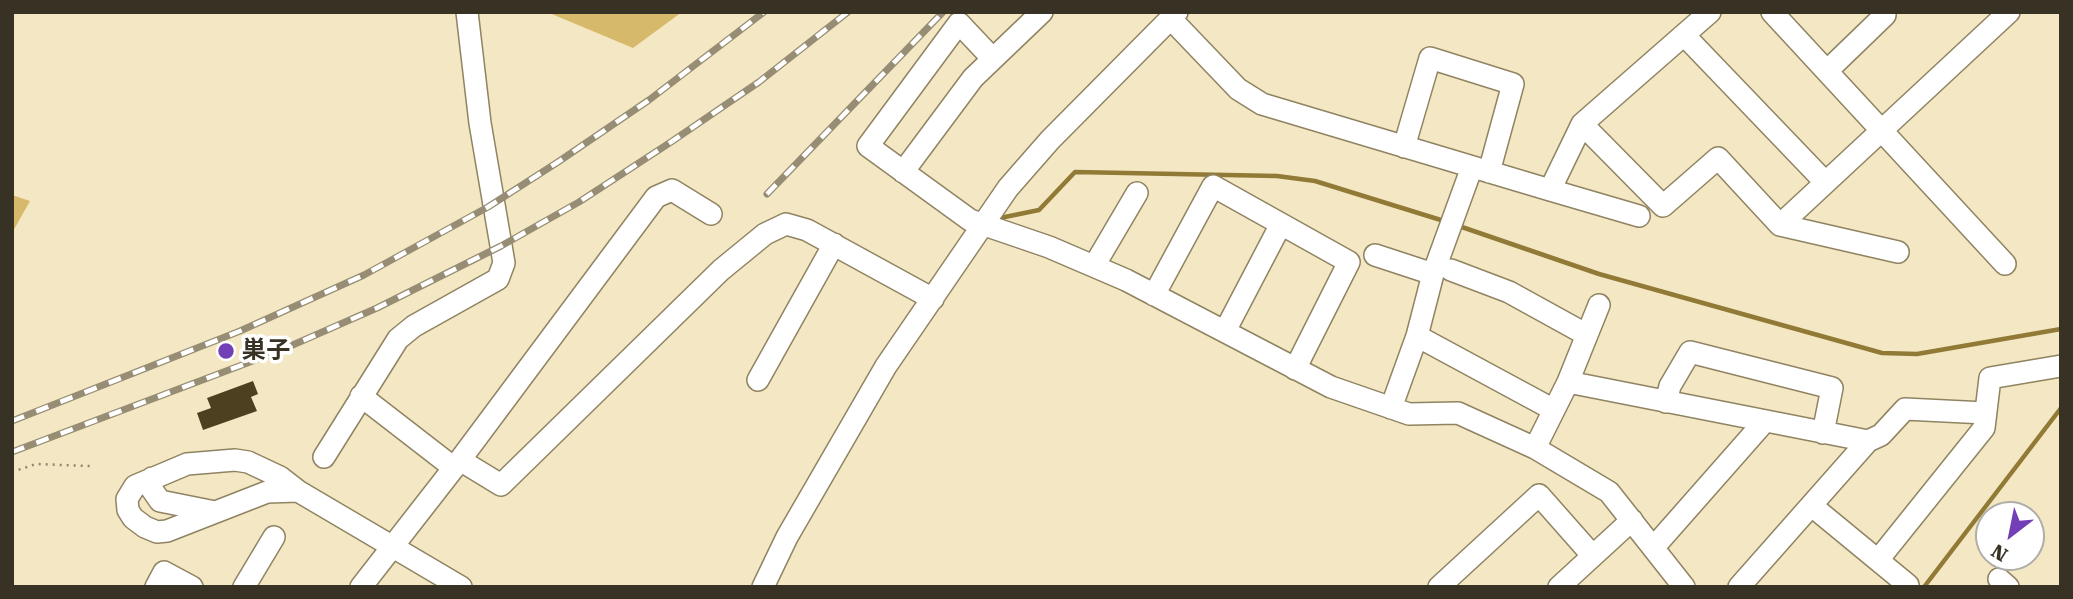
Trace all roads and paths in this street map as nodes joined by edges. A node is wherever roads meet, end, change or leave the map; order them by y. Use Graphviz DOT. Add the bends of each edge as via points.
graph roads {
  1 [pos="467,12"];
  2 [pos="1042,12"];
  3 [pos="1710,12"];
  4 [pos="1772,12"];
  5 [pos="2009,12"];
  6 [pos="1174,15"];
  7 [pos="1885,15"];
  8 [pos="1684,35"];
  9 [pos="992,58"];
  10 [pos="1827,71"];
  11 [pos="1582,124"];
  12 [pos="1881,129"];
  13 [pos="1404,148"];
  14 [pos="1481,169"];
  15 [pos="903,172"];
  16 [pos="1825,181"];
  17 [pos="1550,190"];
  18 [pos="1137,193"];
  19 [pos="711,214"];
  20 [pos="1639,216"];
  21 [pos="1281,224"];
  22 [pos="985,225"];
  23 [pos="1780,225"];
  24 [pos="834,244"];
  25 [pos="1898,252"];
  26 [pos="1375,254"];
  27 [pos="2005,264"];
  28 [pos="1094,267"];
  29 [pos="1442,272"];
  30 [pos="1154,295"];
  31 [pos="933,299"];
  32 [pos="1599,305"];
  33 [pos="1225,331"];
  34 [pos="1587,335"];
  35 [pos="1417,336"];
  36 [pos="2061,366"];
  37 [pos="1295,369"];
  38 [pos="758,380"];
  39 [pos="1568,382"];
  40 [pos="361,396"];
  41 [pos="1666,402"];
  42 [pos="1391,408"];
  43 [pos="1554,410"];
  44 [pos="1985,413"];
  45 [pos="1765,421"];
  46 [pos="1824,433"];
  47 [pos="1868,441"];
  48 [pos="1535,447"];
  49 [pos="324,457"];
  50 [pos="457,464"];
  51 [pos="90,466"];
  52 [pos="12,472"];
  53 [pos="152,478"];
  54 [pos="298,491"];
  55 [pos="1812,506"];
  56 [pos="215,512"];
  57 [pos="1632,520"];
  58 [pos="274,537"];
  59 [pos="393,547"];
  60 [pos="1654,547"];
  61 [pos="1592,555"];
  62 [pos="1878,560"];
  63 [pos="1908,585"];
  64 [pos="1681,586"];
  65 [pos="156,587"];
  66 [pos="192,587"];
  67 [pos="244,587"];
  68 [pos="362,587"];
  69 [pos="461,587"];
  70 [pos="763,587"];
  71 [pos="1439,587"];
  72 [pos="1559,587"];
  73 [pos="1739,587"];
  1 -- 40 [label="street" via="504,263 498,279 398,339"];
  2 -- 9 [label="street"];
  3 -- 8 [label="street"];
  4 -- 10 [label="street"];
  5 -- 12 [label="street"];
  6 -- 13 [label="street" via="1249,98"];
  6 -- 22 [label="street" via="1050,140 1008,188"];
  7 -- 10 [label="street"];
  8 -- 11 [label="street"];
  8 -- 16 [label="street"];
  9 -- 15 [label="street"];
  9 -- 15 [label="street" via="959,23 948,34 868,146"];
  10 -- 12 [label="street"];
  11 -- 17 [label="street"];
  11 -- 23 [label="street" via="1663,206 1718,158"];
  12 -- 16 [label="street"];
  12 -- 27 [label="street"];
  13 -- 14 [label="street"];
  13 -- 14 [label="street" via="1430,58 1513,84"];
  14 -- 17 [label="street"];
  14 -- 29 [label="street" via="1453,222"];
  15 -- 22 [label="street" via="970,220"];
  16 -- 23 [label="street"];
  17 -- 20 [label="street"];
  18 -- 28 [label="street"];
  19 -- 50 [label="street" via="671,190 656,197"];
  21 -- 30 [label="street" via="1213,186"];
  21 -- 33 [label="street"];
  21 -- 37 [label="street" via="1349,262"];
  22 -- 28 [label="street"];
  22 -- 31 [label="street"];
  23 -- 25 [label="street"];
  24 -- 31 [label="street"];
  24 -- 38 [label="street"];
  24 -- 50 [label="street" via="786,224 765,234 721,270 501,485"];
  26 -- 29 [label="street"];
  28 -- 30 [label="street"];
  29 -- 34 [label="street" via="1509,292"];
  29 -- 35 [label="street"];
  30 -- 33 [label="street"];
  31 -- 70 [label="street" via="839,444"];
  32 -- 34 [label="street"];
  33 -- 37 [label="street"];
  34 -- 39 [label="street"];
  35 -- 42 [label="street"];
  35 -- 43 [label="street"];
  36 -- 44 [label="street" via="1990,378"];
  37 -- 42 [label="street"];
  39 -- 41 [label="street"];
  39 -- 43 [label="street"];
  40 -- 49 [label="street"];
  40 -- 50 [label="street"];
  41 -- 45 [label="street"];
  41 -- 46 [label="street" via="1690,352 1832,388"];
  42 -- 48 [label="street" via="1409,414 1458,413"];
  43 -- 48 [label="street"];
  44 -- 47 [label="street" via="1905,409 1881,435"];
  44 -- 62 [label="street" via="1984,428"];
  45 -- 46 [label="street"];
  45 -- 60 [label="street"];
  46 -- 47 [label="street"];
  47 -- 55 [label="street"];
  48 -- 57 [label="street" via="1609,492"];
  50 -- 59 [label="street"];
  51 -- 52 [label="path" via="36,464"];
  53 -- 54 [label="street" via="187,464 235,460 260,467"];
  53 -- 56 [label="street" via="151,488 160,501"];
  53 -- 56 [label="street" via="135,486 127,499 133,518 145,527 167,531"];
  54 -- 56 [label="street" via="267,492"];
  54 -- 59 [label="street"];
  55 -- 62 [label="street"];
  55 -- 73 [label="street"];
  57 -- 60 [label="street"];
  57 -- 61 [label="street"];
  58 -- 67 [label="street"];
  59 -- 68 [label="street"];
  59 -- 69 [label="street"];
  60 -- 64 [label="street"];
  61 -- 71 [label="street" via="1539,495"];
  61 -- 72 [label="street"];
  62 -- 63 [label="street"];
  65 -- 66 [label="street" via="164,572"];
}
